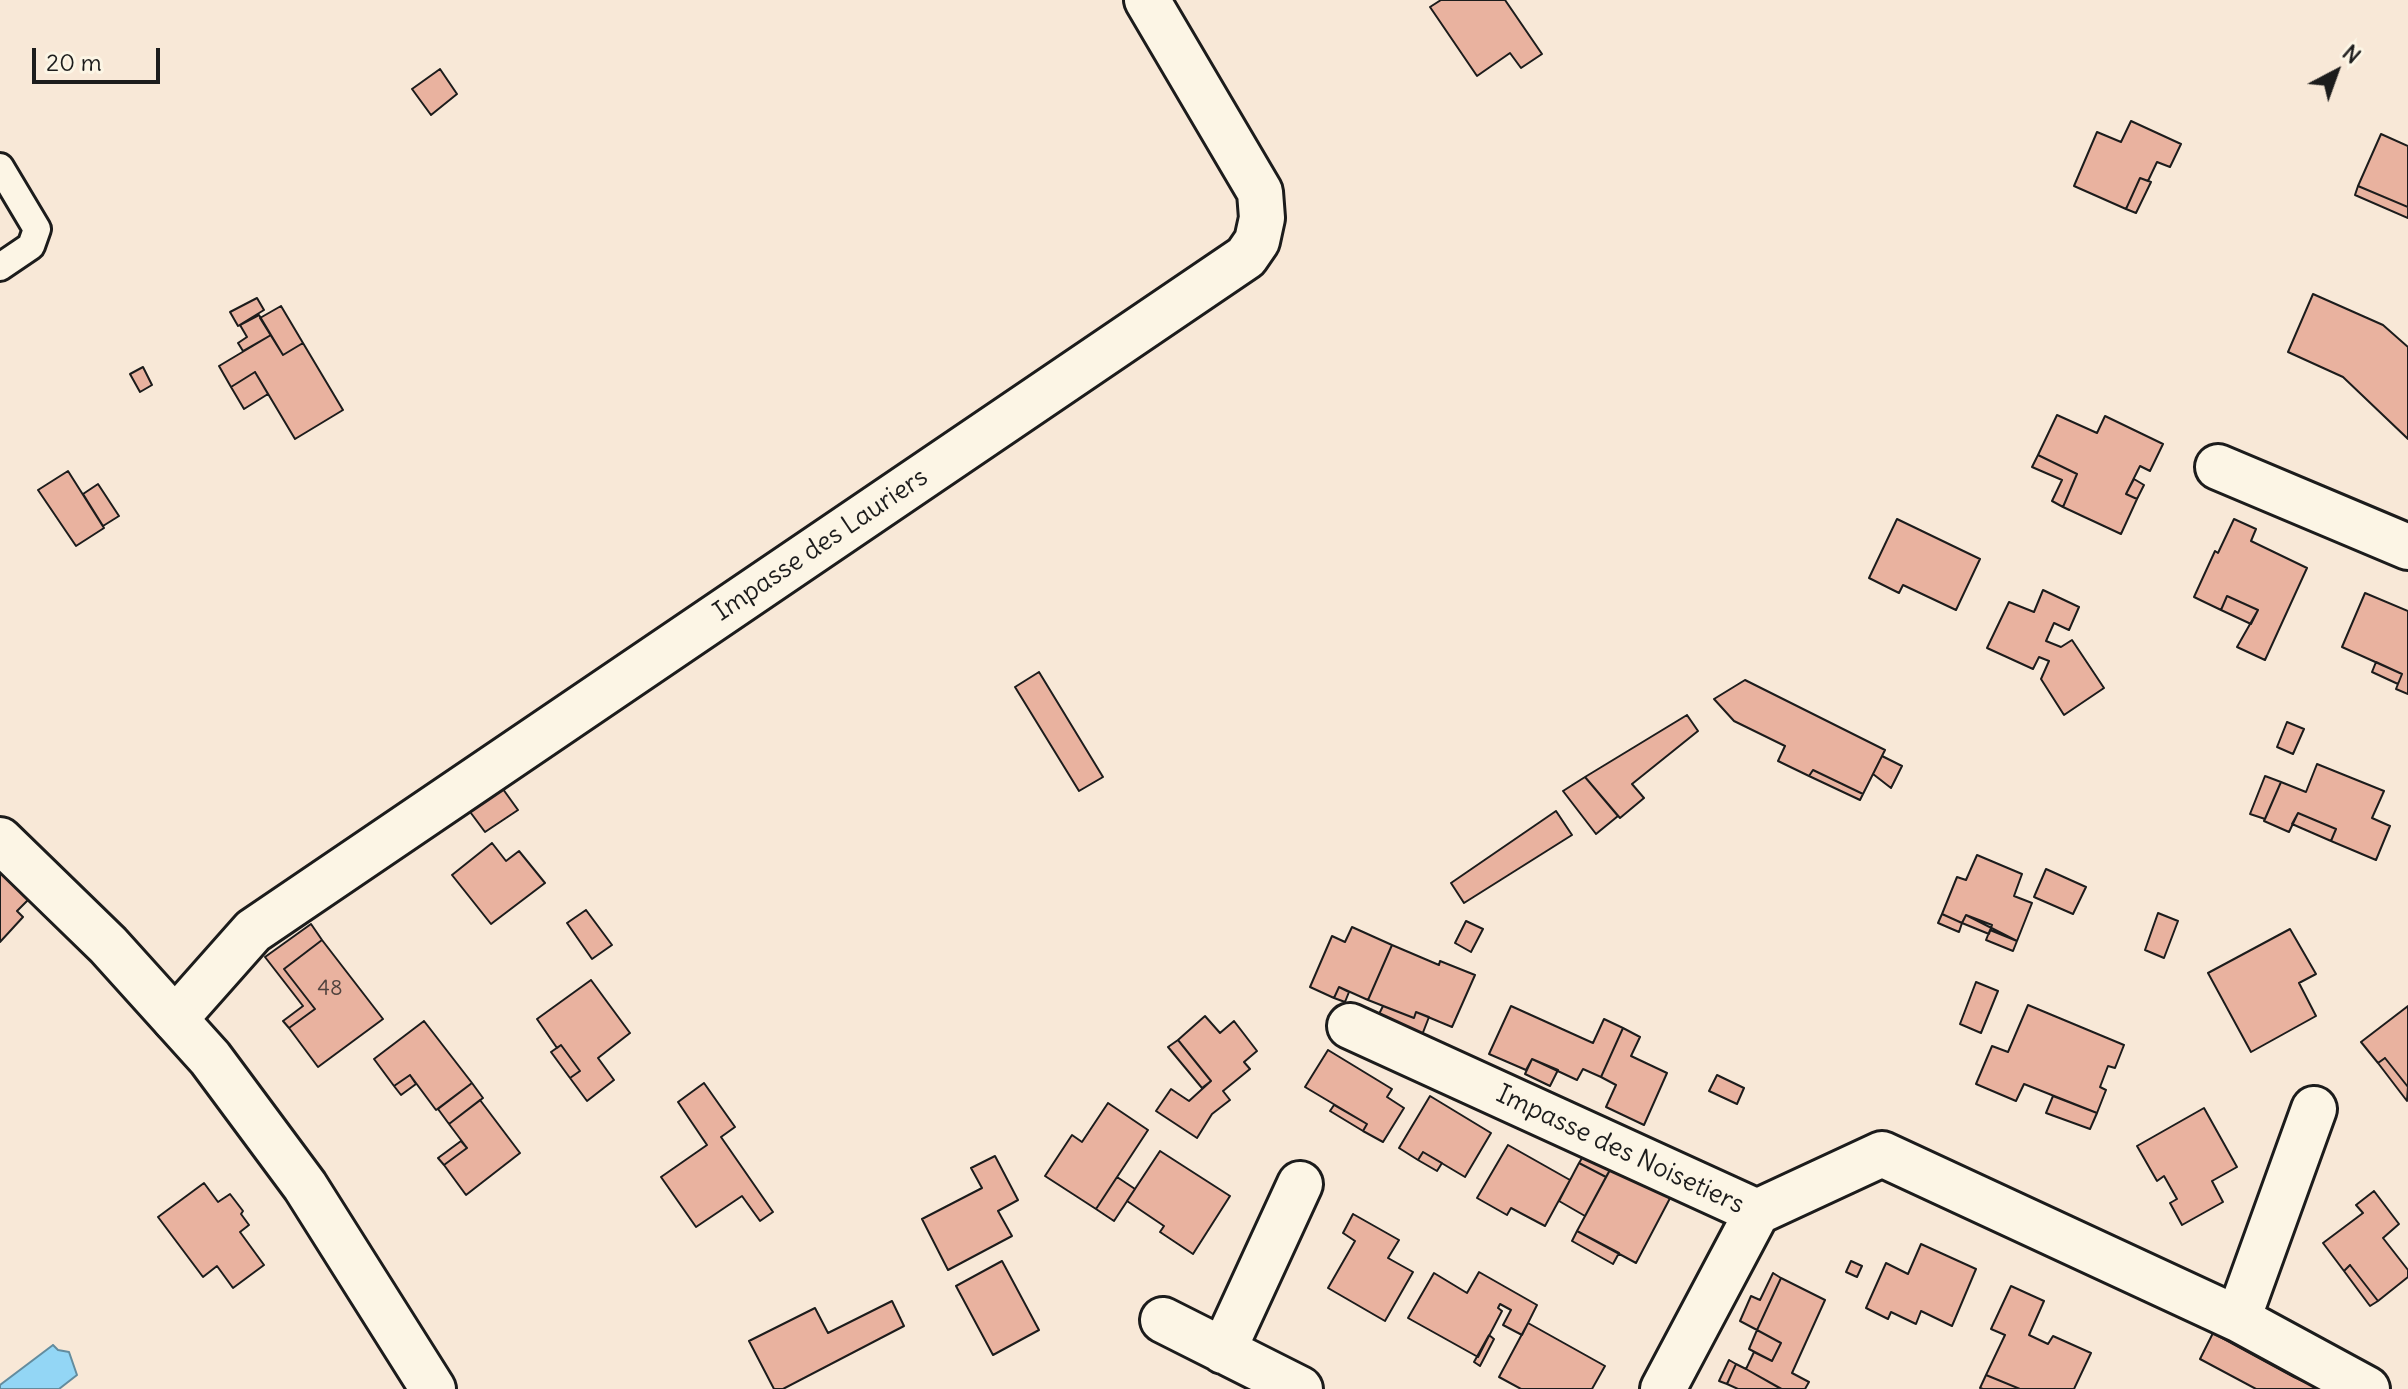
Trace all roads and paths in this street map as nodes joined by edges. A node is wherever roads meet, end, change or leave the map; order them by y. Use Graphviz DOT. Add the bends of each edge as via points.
graph roads {
  1 [pos="1147,0"];
  2 [pos="0,167"];
  3 [pos="0,267"];
  4 [pos="2218,467"];
  5 [pos="2408,547"];
  6 [pos="0,840"];
  7 [pos="175,1019"];
  8 [pos="1350,1026"];
  9 [pos="2314,1109"];
  10 [pos="1300,1184"];
  11 [pos="1757,1212"];
  12 [pos="2238,1319"];
  13 [pos="1163,1320"];
  14 [pos="1223,1351"];
  15 [pos="433,1389"];
  16 [pos="1300,1389"];
  17 [pos="1663,1389"];
  18 [pos="2367,1389"];
  1 -- 7 [label="street, Impasse des Lauriers" via="1260,192 1262,218 1257,241 1246,257 253,931"];
  2 -- 3 [label="lane" via="37,229 31,246"];
  4 -- 5 [label="street"];
  6 -- 7 [label="street"];
  7 -- 15 [label="street" via="305,1186"];
  8 -- 11 [label="street, Impasse des Noisetiers"];
  9 -- 12 [label="street"];
  10 -- 14 [label="street"];
  11 -- 12 [label="street, Impasse des Noisetiers" via="1882,1154"];
  11 -- 17 [label="street"];
  12 -- 18 [label="street, Impasse des Noisetiers"];
  13 -- 14 [label="street"];
  14 -- 16 [label="street"];
}
